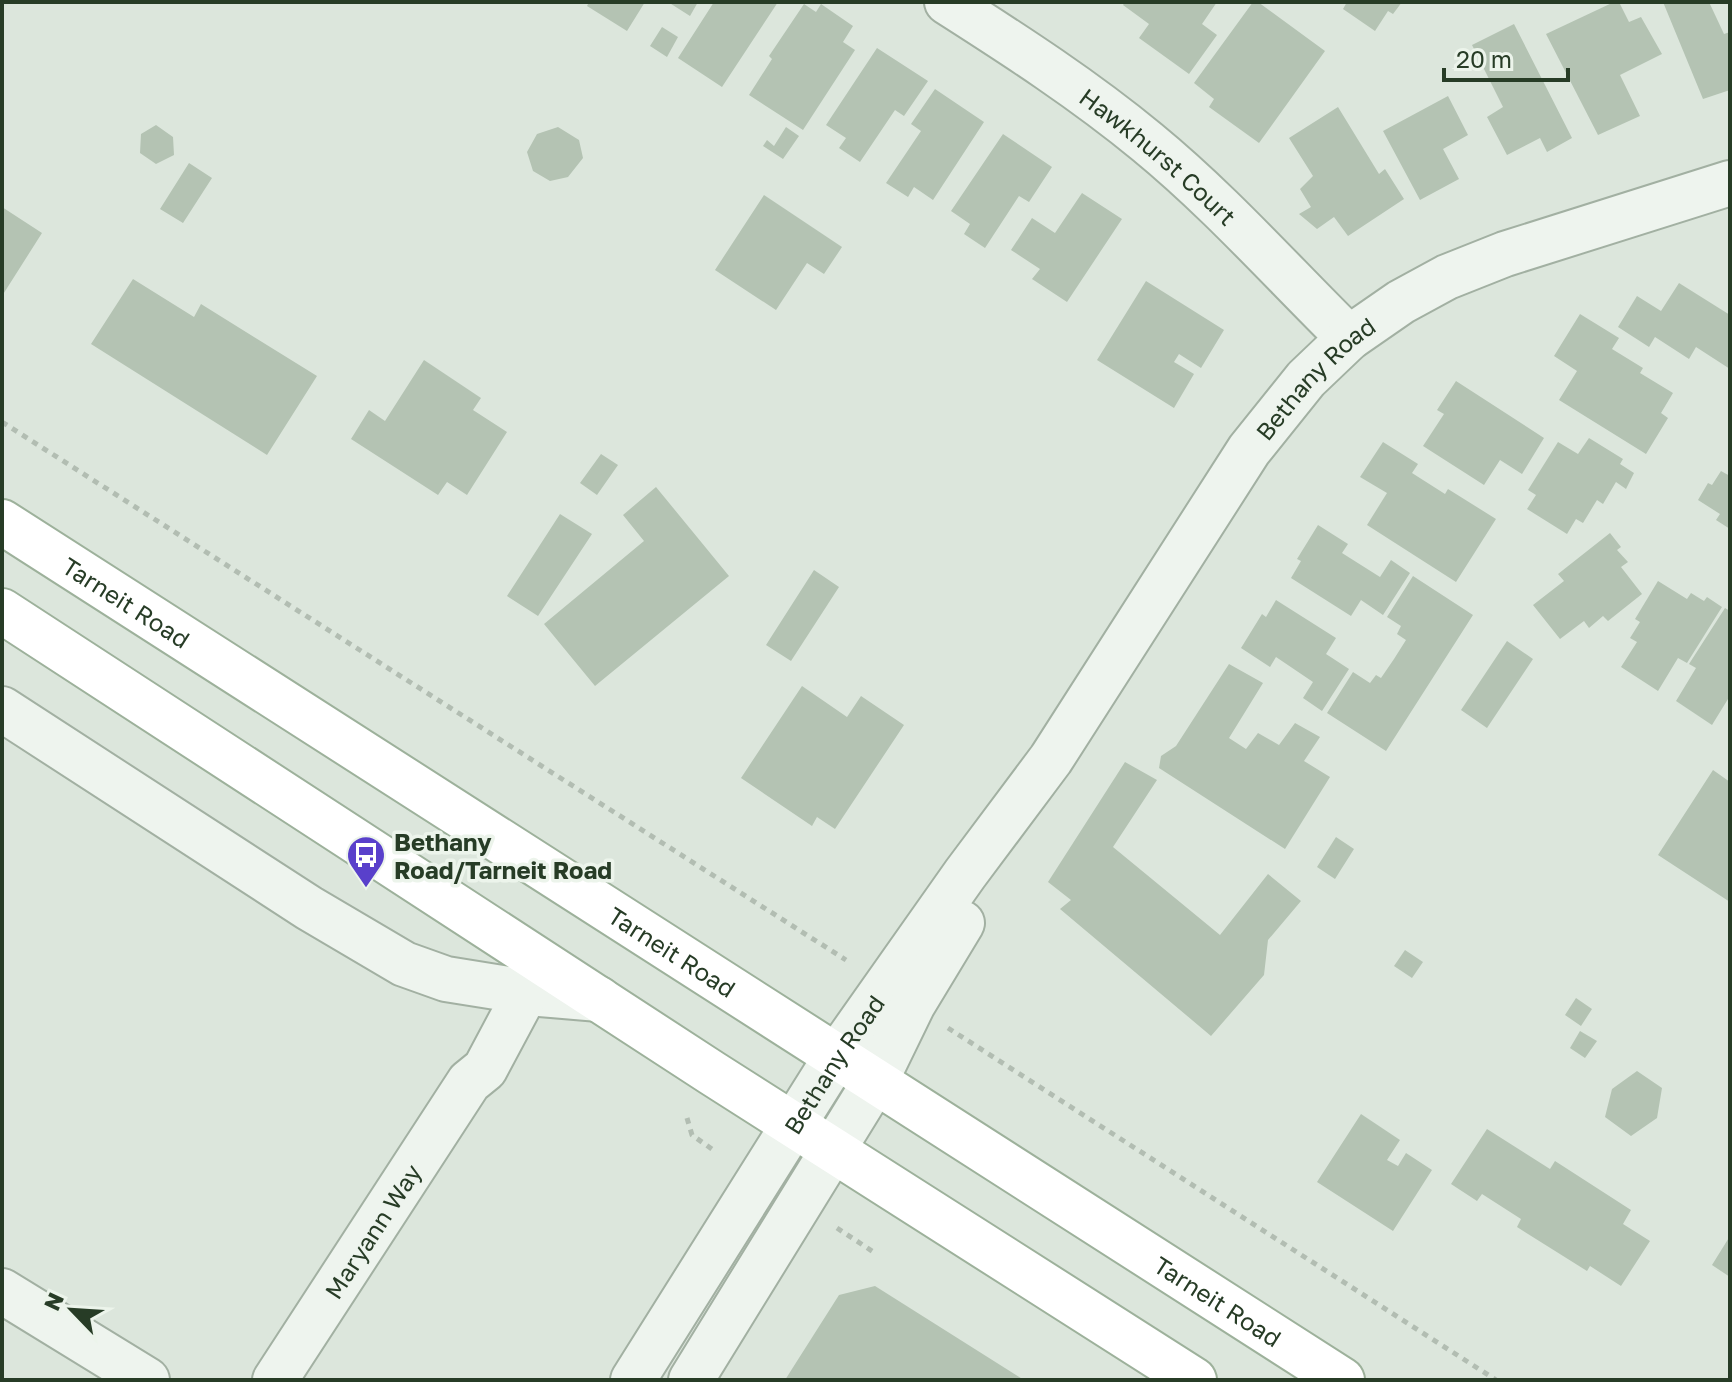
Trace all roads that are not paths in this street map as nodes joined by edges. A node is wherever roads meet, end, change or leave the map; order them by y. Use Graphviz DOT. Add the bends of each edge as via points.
graph roads {
  1 [pos="947,2"];
  2 [pos="1730,183"];
  3 [pos="1349,338"];
  4 [pos="2,522"];
  5 [pos="2,611"];
  6 [pos="2,709"];
  7 [pos="1051,759"];
  8 [pos="480,984"];
  9 [pos="526,992"];
  10 [pos="599,999"];
  11 [pos="836,1057"];
  12 [pos="876,1080"];
  13 [pos="469,1082"];
  14 [pos="793,1125"];
  15 [pos="831,1149"];
  16 [pos="2,1291"];
  17 [pos="147,1380"];
  18 [pos="275,1380"];
  19 [pos="633,1380"];
  20 [pos="691,1380"];
  21 [pos="1194,1380"];
  22 [pos="1342,1380"];
  1 -- 3 [label="street, Hawkhurst Court" via="1059,74 1149,144"];
  2 -- 3 [label="street, Bethany Road" via="1447,277"];
  3 -- 7 [label="street, Bethany Road" via="1306,379 1249,450"];
  4 -- 11 [label="main road, Tarneit Road"];
  5 -- 10 [label="main road"];
  6 -- 8 [label="street" via="404,964"];
  7 -- 11 [label="street, Bethany Road"];
  7 -- 12 [label="street, Bethany Road"];
  8 -- 9 [label="street"];
  8 -- 13 [label="street, Maryann Way" via="480,1032"];
  9 -- 10 [label="street"];
  9 -- 13 [label="street, Maryann Way" via="485,1069"];
  10 -- 14 [label="main road"];
  11 -- 12 [label="main road, Tarneit Road"];
  11 -- 14 [label="street, Bethany Road"];
  12 -- 15 [label="street, Bethany Road"];
  12 -- 22 [label="main road, Tarneit Road"];
  13 -- 18 [label="street, Maryann Way"];
  14 -- 15 [label="main road"];
  14 -- 19 [label="street, Bethany Road"];
  15 -- 20 [label="street, Bethany Road"];
  15 -- 21 [label="main road"];
  16 -- 17 [label="street"];
}
